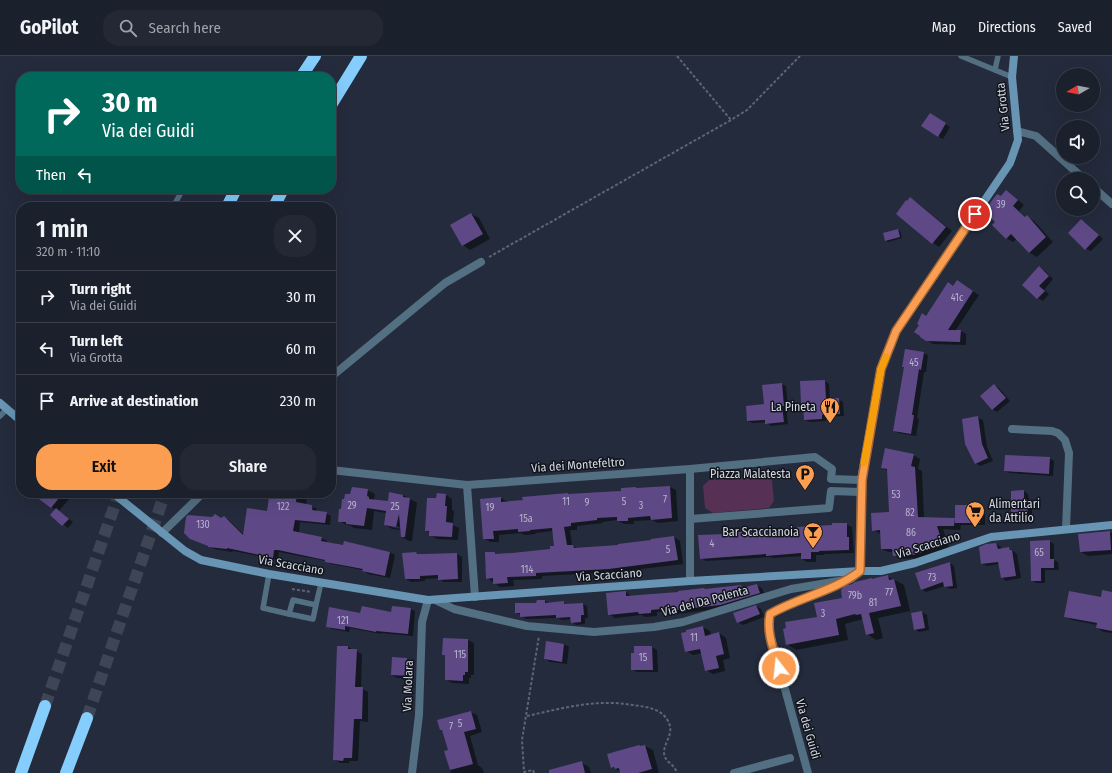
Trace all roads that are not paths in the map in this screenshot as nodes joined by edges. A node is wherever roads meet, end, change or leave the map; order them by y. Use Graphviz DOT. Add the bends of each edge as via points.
graph roads {
  1 [pos="315,56"];
  2 [pos="361,56"];
  3 [pos="962,56"];
  4 [pos="998,56"];
  5 [pos="1014,56"];
  6 [pos="995,70"];
  7 [pos="304,72"];
  8 [pos="1012,77"];
  9 [pos="336,97"];
  10 [pos="1017,131"];
  11 [pos="1076,172"];
  12 [pos="1100,193"];
  13 [pos="1112,204"];
  14 [pos="481,262"];
  15 [pos="336,373"];
  16 [pos="3,406"];
  17 [pos="0,416"];
  18 [pos="16,416"];
  19 [pos="1012,429"];
  20 [pos="690,469"];
  21 [pos="336,471"];
  22 [pos="862,480"];
  23 [pos="467,485"];
  24 [pos="861,492"];
  25 [pos="119,498"];
  26 [pos="198,498"];
  27 [pos="690,519"];
  28 [pos="1112,525"];
  29 [pos="1066,529"];
  30 [pos="162,532"];
  31 [pos="860,571"];
  32 [pos="269,574"];
  33 [pos="850,579"];
  34 [pos="690,581"];
  35 [pos="321,583"];
  36 [pos="475,597"];
  37 [pos="432,600"];
  38 [pos="316,605"];
  39 [pos="290,614"];
  40 [pos="45,706"];
  41 [pos="87,718"];
  42 [pos="790,758"];
  43 [pos="21,773"];
  44 [pos="66,773"];
  45 [pos="412,773"];
  46 [pos="734,773"];
  47 [pos="808,773"];
  1 -- 7 [label="highway"];
  2 -- 9 [label="highway"];
  3 -- 6 [label="lane"];
  4 -- 6 [label="lane"];
  5 -- 8 [label="street, Via Grotta"];
  6 -- 8 [label="lane"];
  8 -- 10 [label="street, Via Grotta"];
  10 -- 11 [label="street" via="1036,136"];
  10 -- 22 [label="street, Via Grotta" via="1018,140 1010,163 896,331 881,369"];
  12 -- 13 [label="street"];
  14 -- 15 [label="street" via="445,283"];
  16 -- 17 [label="lane"];
  16 -- 18 [label="street"];
  19 -- 29 [label="street" via="1052,431 1065,440 1069,453"];
  20 -- 22 [label="street" via="815,457 832,469 831,479"];
  20 -- 23 [label="street, Via dei Montefeltro"];
  20 -- 27 [label="street"];
  21 -- 23 [label="street, Via dei Montefeltro"];
  22 -- 24 [label="street, Via Grotta"];
  23 -- 36 [label="street"];
  24 -- 27 [label="street" via="831,491 829,508"];
  24 -- 31 [label="street, Via Grotta"];
  25 -- 30 [label="street, Via Scacciano"];
  26 -- 30 [label="street"];
  27 -- 34 [label="street"];
  28 -- 29 [label="street, Via Scacciano"];
  29 -- 31 [label="street, Via Scacciano" via="991,537 915,563 881,571"];
  30 -- 32 [label="street, Via Scacciano" via="185,551 201,560"];
  31 -- 33 [label="street, Via dei Da Polenta"];
  31 -- 34 [label="street, Via Scacciano"];
  32 -- 35 [label="street, Via Scacciano"];
  32 -- 39 [label="lane" via="263,608"];
  33 -- 37 [label="street, Via dei Da Polenta" via="791,589 683,622 594,632 527,626 454,609"];
  33 -- 47 [label="street, Via dei Guidi" via="780,608 770,614 768,621 770,638"];
  34 -- 36 [label="street, Via Scacciano"];
  35 -- 37 [label="street, Via Scacciano"];
  35 -- 38 [label="lane"];
  36 -- 37 [label="street, Via Scacciano"];
  37 -- 45 [label="street, Via Molara" via="422,622 418,715"];
  38 -- 39 [label="lane" via="313,619"];
  38 -- 39 [label="lane" via="292,600"];
  40 -- 43 [label="highway"];
  41 -- 44 [label="highway"];
  42 -- 46 [label="street"];
}
